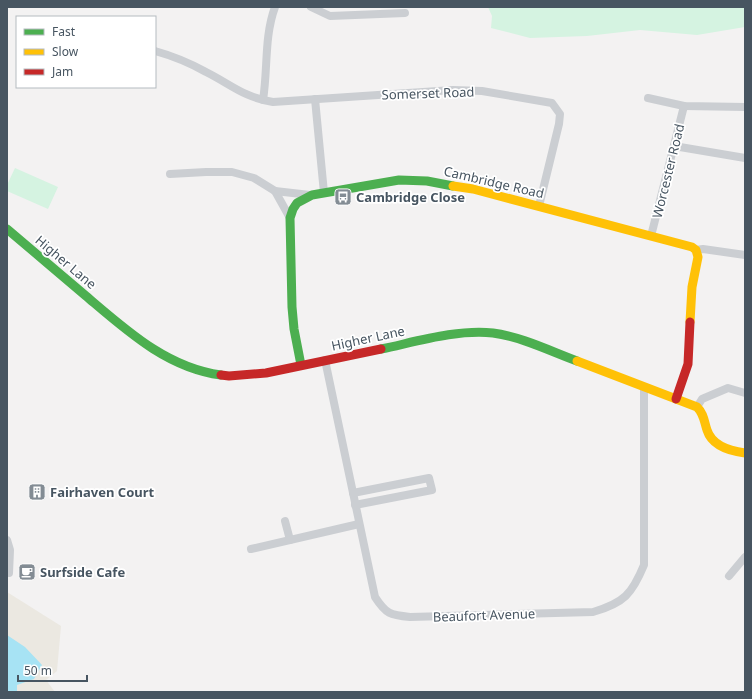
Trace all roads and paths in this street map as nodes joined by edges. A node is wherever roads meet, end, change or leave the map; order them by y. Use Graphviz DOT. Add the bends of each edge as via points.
graph roads {
  1 [pos="275,7"];
  2 [pos="311,7"];
  3 [pos="405,13"];
  4 [pos="156,51"];
  5 [pos="648,98"];
  6 [pos="315,99"];
  7 [pos="263,100"];
  8 [pos="684,106"];
  9 [pos="745,108"];
  10 [pos="674,146"];
  11 [pos="745,158"];
  12 [pos="170,174"];
  13 [pos="275,191"];
  14 [pos="324,193"];
  15 [pos="312,195"];
  16 [pos="538,206"];
  17 [pos="290,218"];
  18 [pos="7,230"];
  19 [pos="651,236"];
  20 [pos="696,250"];
  21 [pos="745,255"];
  22 [pos="325,360"];
  23 [pos="301,365"];
  24 [pos="644,387"];
  25 [pos="745,393"];
  26 [pos="676,399"];
  27 [pos="697,407"];
  28 [pos="745,453"];
  29 [pos="353,493"];
  30 [pos="355,506"];
  31 [pos="285,521"];
  32 [pos="359,524"];
  33 [pos="7,540"];
  34 [pos="290,540"];
  35 [pos="252,549"];
  36 [pos="745,557"];
  37 [pos="9,573"];
  38 [pos="729,576"];
  1 -- 7 [label="street" via="267,38"];
  2 -- 3 [label="street" via="330,16"];
  4 -- 7 [label="street, Somerset Road" via="185,62 240,92"];
  5 -- 8 [label="street"];
  6 -- 7 [label="street, Somerset Road" via="273,102"];
  6 -- 14 [label="street"];
  6 -- 16 [label="street, Somerset Road" via="453,90 482,91 552,103 560,114 559,124"];
  8 -- 9 [label="street"];
  8 -- 10 [label="street, Worcester Road"];
  10 -- 11 [label="street"];
  10 -- 19 [label="street, Worcester Road"];
  12 -- 13 [label="street" via="232,172 254,178"];
  13 -- 15 [label="street"];
  13 -- 17 [label="street"];
  14 -- 15 [label="street, Cambridge Road"];
  14 -- 16 [label="street, Cambridge Road" via="399,180 427,181 473,189"];
  15 -- 17 [label="street, Cambridge Road" via="302,198 293,206"];
  16 -- 19 [label="street, Cambridge Road"];
  17 -- 23 [label="street, Cambridge Road" via="292,307"];
  18 -- 23 [label="street, Higher Lane" via="133,336 160,354 193,368 229,376 266,373"];
  19 -- 20 [label="street, Cambridge Road"];
  20 -- 21 [label="street"];
  20 -- 26 [label="street" via="698,257 692,288 688,364"];
  22 -- 23 [label="street, Higher Lane"];
  22 -- 24 [label="street, Higher Lane" via="444,336 492,333 517,338"];
  22 -- 29 [label="street, Beaufort Avenue"];
  24 -- 26 [label="street, Higher Lane"];
  24 -- 32 [label="street, Beaufort Avenue" via="644,565 637,583 620,602 593,612 410,618 394,616 383,609 376,597"];
  25 -- 27 [label="street" via="728,388 702,399"];
  26 -- 27 [label="street, Higher Lane"];
  27 -- 28 [label="street" via="702,412 712,440 720,446"];
  29 -- 30 [label="street, Beaufort Avenue"];
  29 -- 30 [label="street" via="429,478 432,490"];
  30 -- 32 [label="street, Beaufort Avenue"];
  31 -- 34 [label="street"];
  32 -- 34 [label="street"];
  33 -- 37 [label="street" via="10,550"];
  34 -- 35 [label="street"];
  36 -- 38 [label="street"];
}
